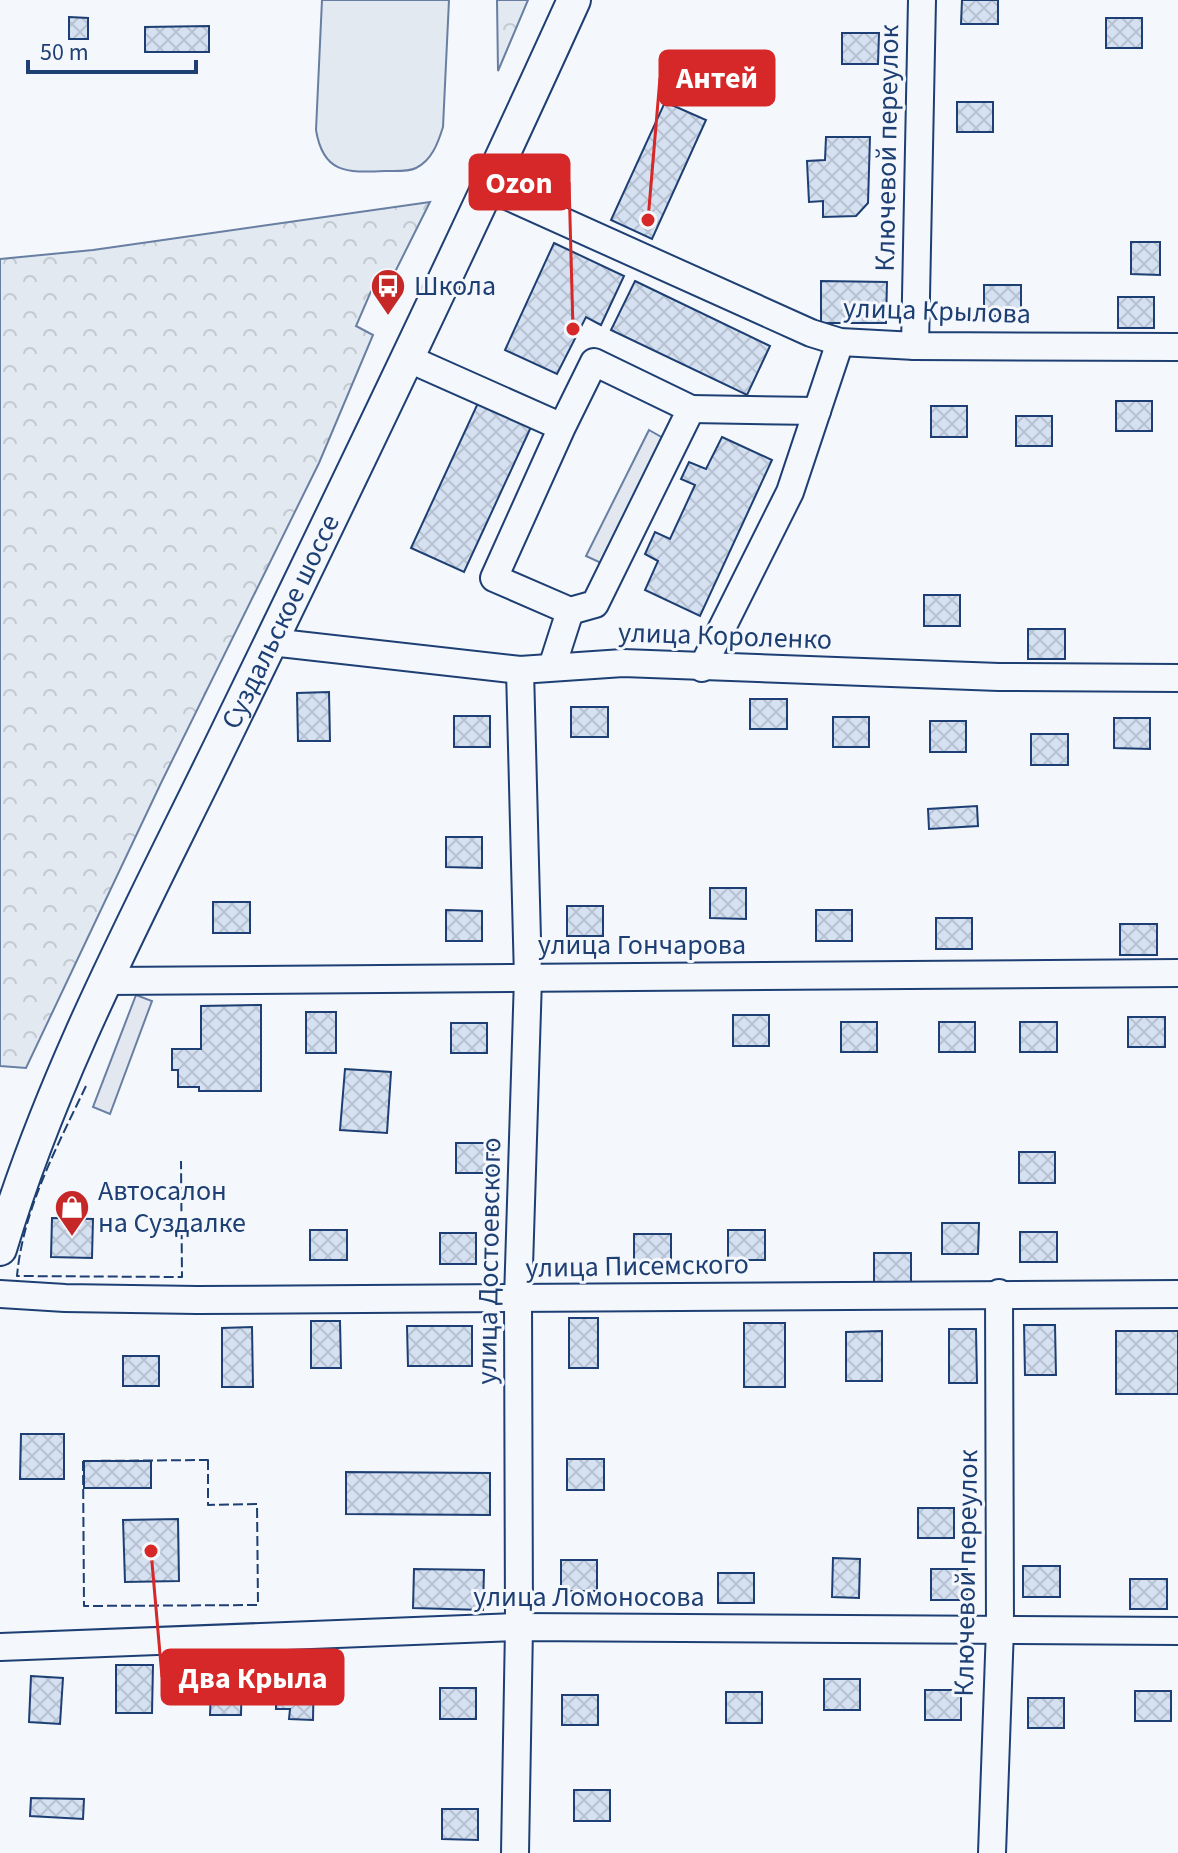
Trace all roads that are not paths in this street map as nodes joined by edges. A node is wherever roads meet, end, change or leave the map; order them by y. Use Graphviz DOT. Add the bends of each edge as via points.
graph roads {
  1 [pos="574,0"];
  2 [pos="922,0"];
  3 [pos="487,187"];
  4 [pos="840,342"];
  5 [pos="915,346"];
  6 [pos="1178,347"];
  7 [pos="407,358"];
  8 [pos="691,409"];
  9 [pos="817,411"];
  10 [pos="562,427"];
  11 [pos="570,611"];
  12 [pos="271,642"];
  13 [pos="552,667"];
  14 [pos="702,668"];
  15 [pos="520,670"];
  16 [pos="1178,678"];
  17 [pos="1178,973"];
  18 [pos="528,978"];
  19 [pos="106,981"];
  20 [pos="0,1249"];
  21 [pos="999,1293"];
  22 [pos="0,1294"];
  23 [pos="1178,1294"];
  24 [pos="518,1299"];
  25 [pos="519,1627"];
  26 [pos="1000,1628"];
  27 [pos="1178,1631"];
  28 [pos="0,1647"];
  29 [pos="515,1853"];
  30 [pos="992,1853"];
  1 -- 3 [label="main road, Суздальское шоссе"];
  2 -- 5 [label="street, Ключевой переулок"];
  3 -- 4 [label="street, улица Крылова"];
  3 -- 7 [label="main road, Суздальское шоссе"];
  4 -- 5 [label="street, улица Крылова"];
  4 -- 9 [label="street"];
  5 -- 6 [label="street, улица Крылова"];
  7 -- 10 [label="street"];
  7 -- 12 [label="main road, Суздальское шоссе"];
  8 -- 9 [label="street"];
  8 -- 10 [label="street" via="594,362"];
  8 -- 11 [label="street" via="595,604"];
  9 -- 14 [label="street" via="790,492"];
  10 -- 11 [label="street" via="494,578"];
  11 -- 13 [label="street"];
  12 -- 15 [label="street, улица Короленко"];
  12 -- 19 [label="main road, Суздальское шоссе"];
  13 -- 14 [label="street, улица Короленко" via="623,663"];
  13 -- 15 [label="street, улица Короленко"];
  14 -- 16 [label="street, улица Короленко"];
  15 -- 18 [label="street, улица Достоевского"];
  17 -- 18 [label="street, улица Гончарова"];
  18 -- 19 [label="street, улица Гончарова"];
  18 -- 24 [label="street, улица Достоевского"];
  19 -- 20 [label="main road, Суздальское шоссе" via="50,1104"];
  21 -- 23 [label="street, улица Писемского"];
  21 -- 24 [label="street, улица Писемского"];
  21 -- 26 [label="street, Ключевой переулок"];
  22 -- 24 [label="street, улица Писемского" via="79,1299"];
  24 -- 25 [label="street, улица Достоевского"];
  25 -- 26 [label="street, улица Ломоносова"];
  25 -- 28 [label="street, улица Ломоносова"];
  25 -- 29 [label="street, улица Достоевского"];
  26 -- 27 [label="street, улица Ломоносова"];
  26 -- 30 [label="street, Ключевой переулок"];
}
